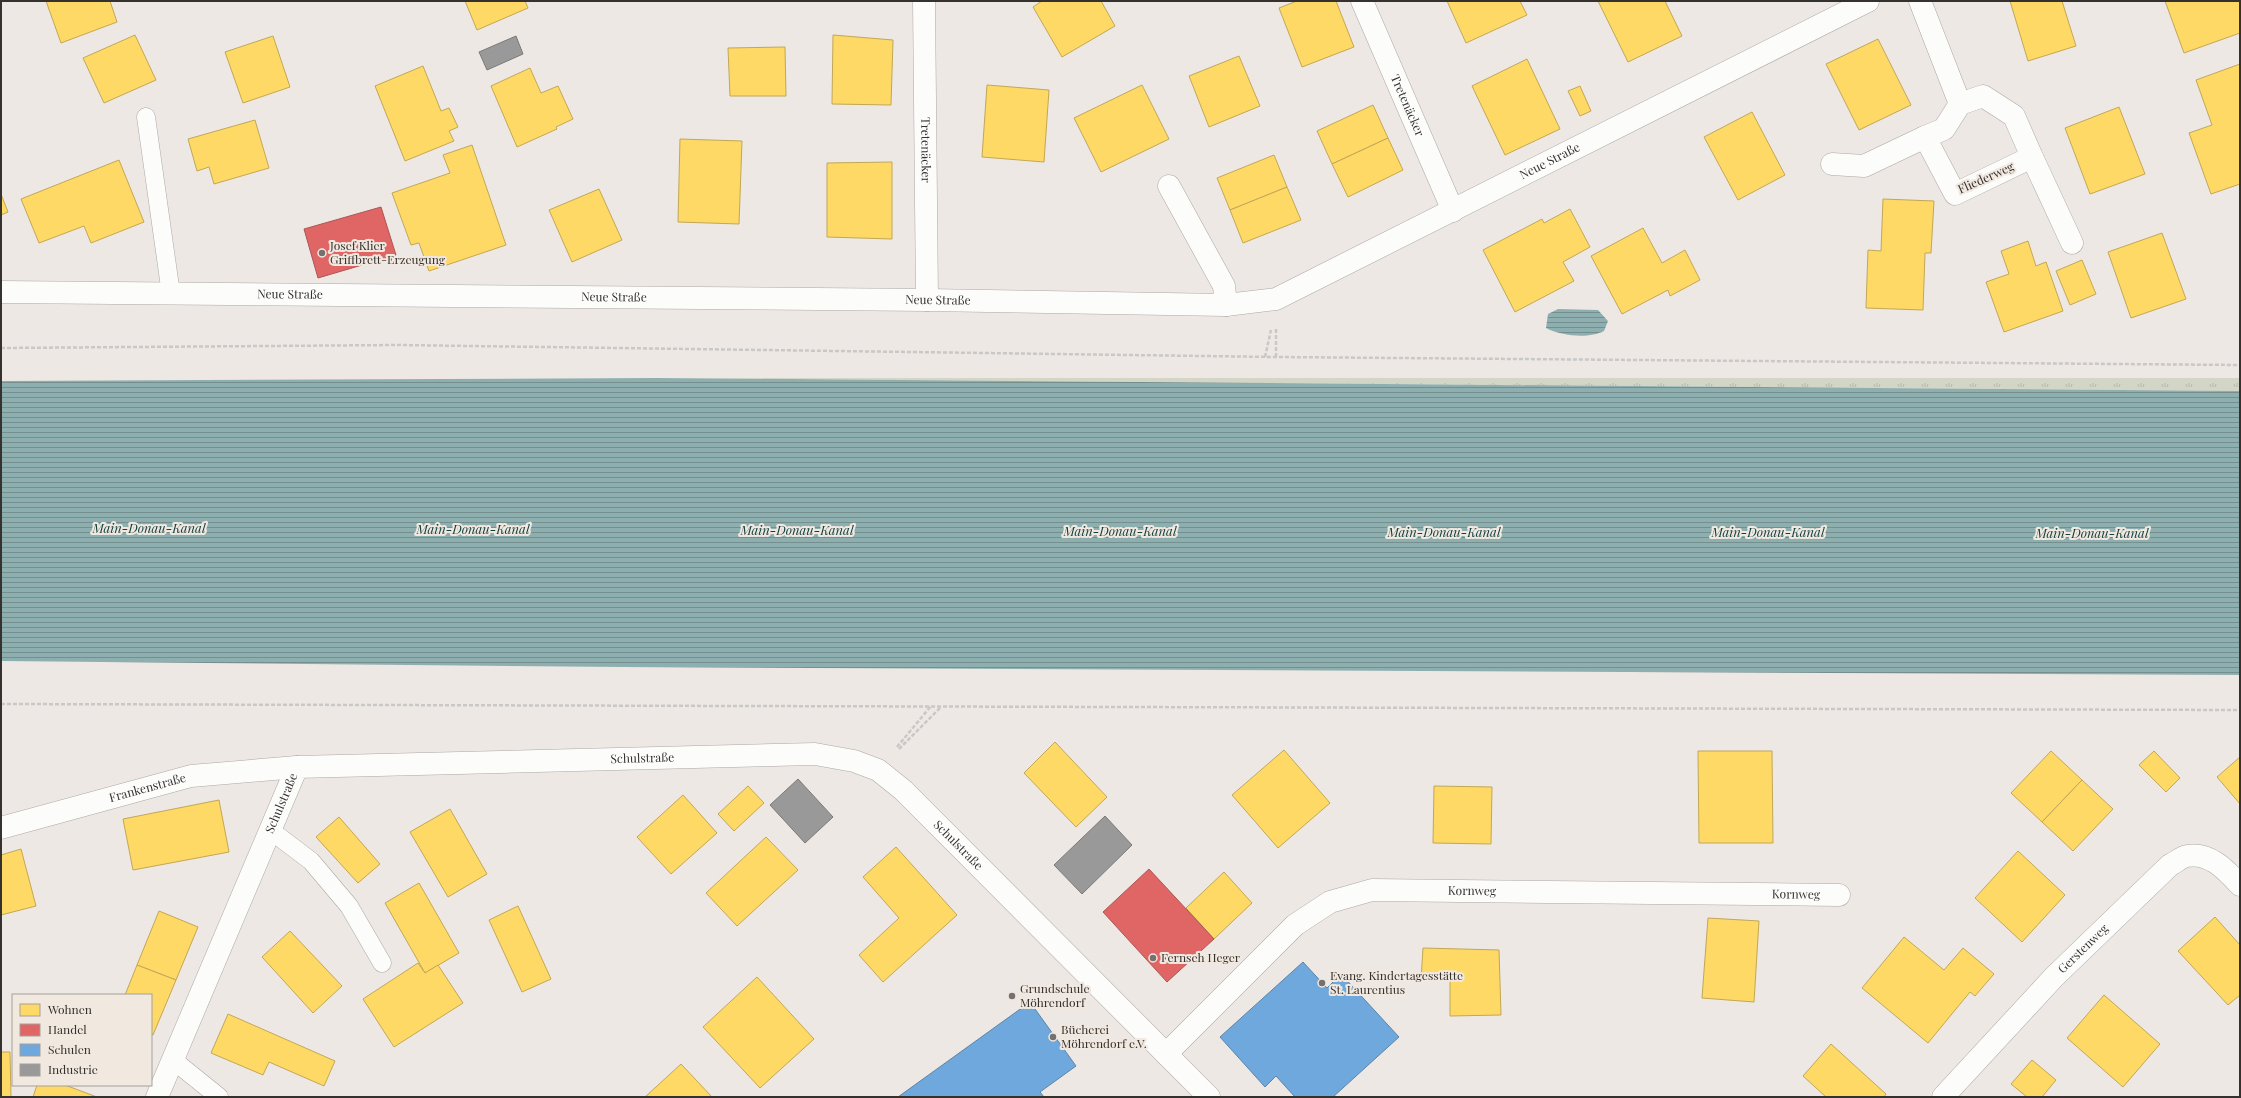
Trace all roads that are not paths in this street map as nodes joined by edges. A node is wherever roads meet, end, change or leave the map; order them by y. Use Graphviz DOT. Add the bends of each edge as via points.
graph roads {
  1 [pos="924,1"];
  2 [pos="1362,1"];
  3 [pos="1868,1"];
  4 [pos="1920,1"];
  5 [pos="1960,104"];
  6 [pos="146,117"];
  7 [pos="1925,137"];
  8 [pos="2032,157"];
  9 [pos="1832,164"];
  10 [pos="1169,186"];
  11 [pos="1453,211"];
  12 [pos="2072,243"];
  13 [pos="1,292"];
  14 [pos="171,294"];
  15 [pos="927,300"];
  16 [pos="1226,305"];
  17 [pos="297,767"];
  18 [pos="1,828"];
  19 [pos="270,830"];
  20 [pos="2240,885"];
  21 [pos="1839,895"];
  22 [pos="382,963"];
  23 [pos="1166,1054"];
  24 [pos="172,1060"];
  25 [pos="157,1097"];
  26 [pos="219,1097"];
  27 [pos="1209,1097"];
  28 [pos="1943,1097"];
  1 -- 15 [label="street, Tretenäcker"];
  2 -- 11 [label="street, Tretenäcker"];
  3 -- 11 [label="street, Neue Straße"];
  4 -- 5 [label="street"];
  5 -- 7 [label="street" via="1944,129"];
  5 -- 8 [label="street" via="1983,96 2014,116"];
  6 -- 14 [label="lane"];
  7 -- 8 [label="street, Fliederweg" via="1955,194"];
  7 -- 9 [label="street" via="1864,166"];
  8 -- 12 [label="street"];
  10 -- 16 [label="street" via="1224,286"];
  11 -- 16 [label="street, Neue Straße" via="1276,299"];
  13 -- 14 [label="street, Neue Straße"];
  14 -- 15 [label="street, Neue Straße"];
  15 -- 16 [label="street, Neue Straße"];
  17 -- 18 [label="street, Frankenstraße" via="191,776"];
  17 -- 19 [label="street, Schulstraße"];
  17 -- 23 [label="street, Schulstraße" via="815,754 854,761 878,770 903,790"];
  19 -- 22 [label="lane" via="311,861 349,906"];
  19 -- 24 [label="street, Schulstraße"];
  20 -- 28 [label="street, Gerstenweg" via="2224,868 2205,856 2186,856 2170,866 2054,977"];
  21 -- 23 [label="street, Kornweg" via="1372,890 1330,902 1295,925"];
  23 -- 27 [label="street, Schulstraße"];
  24 -- 25 [label="street, Schulstraße"];
  24 -- 26 [label="lane"];
}
